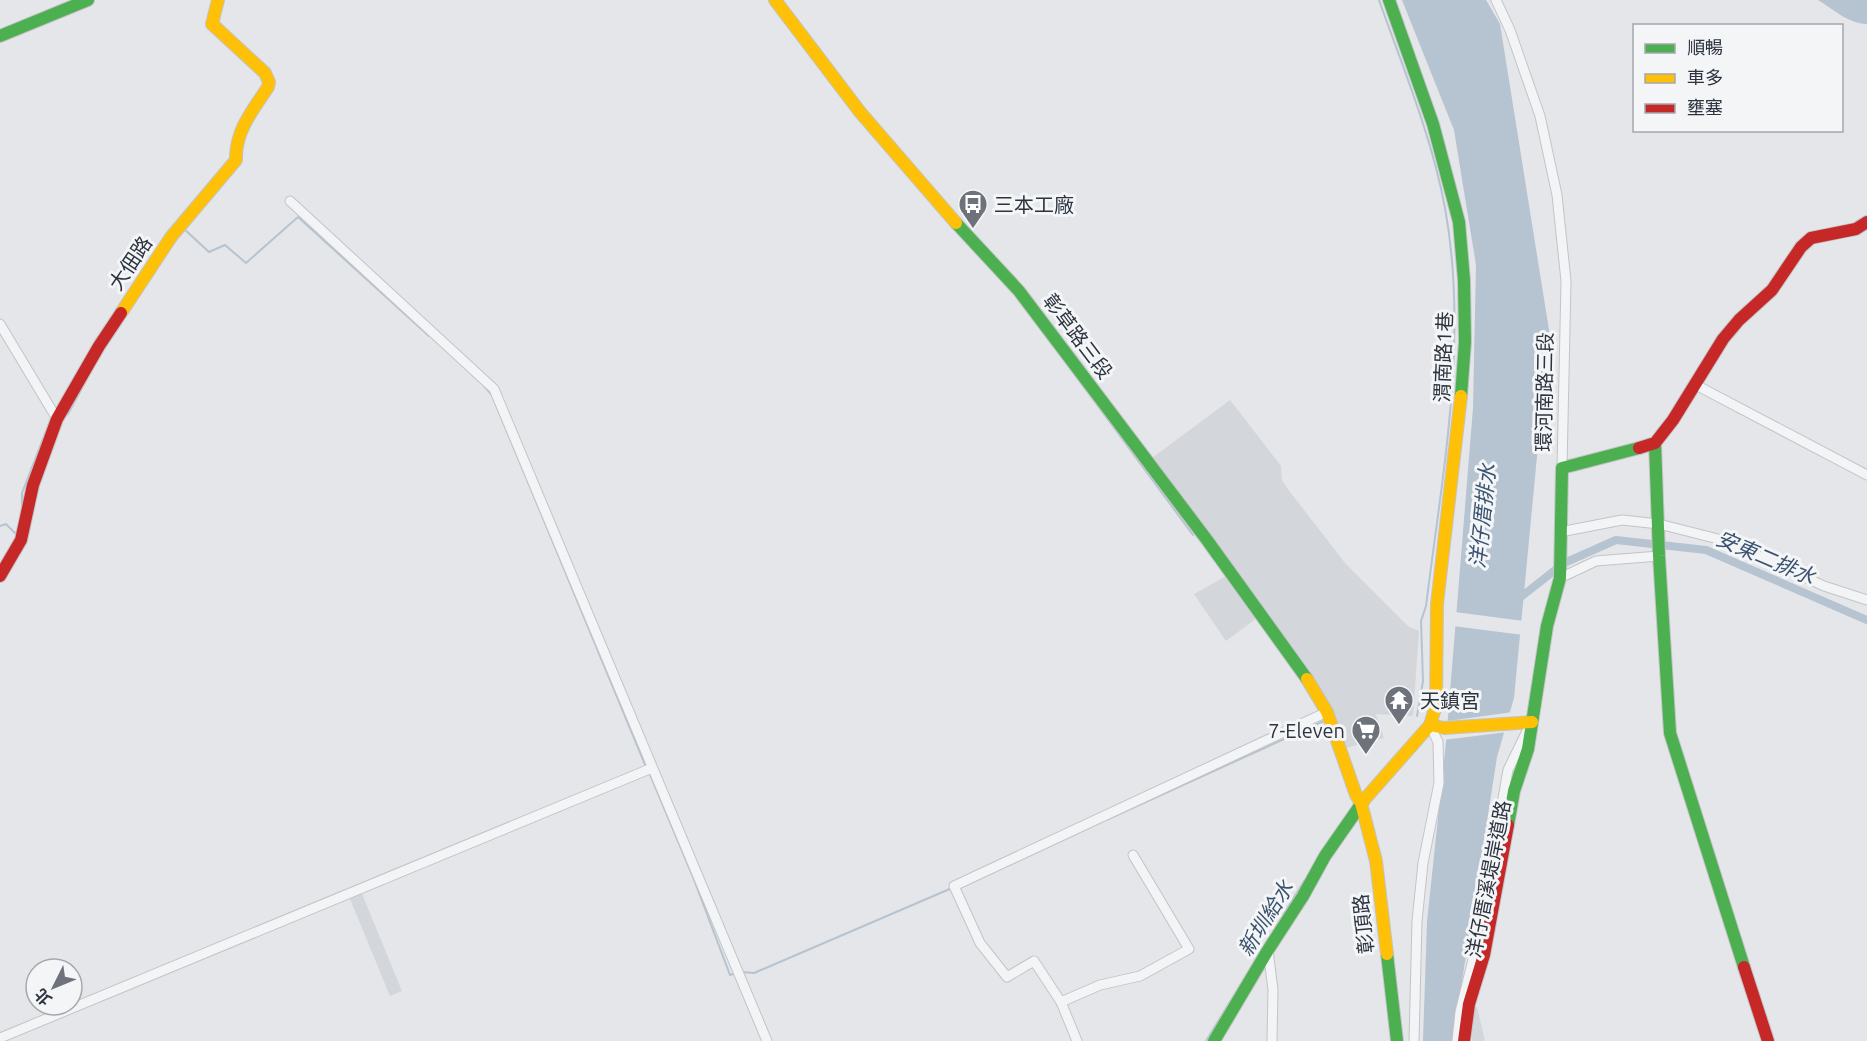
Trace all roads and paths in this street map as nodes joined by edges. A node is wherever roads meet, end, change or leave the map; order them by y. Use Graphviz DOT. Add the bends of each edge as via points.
graph roads {
  1 [pos="88,0"];
  2 [pos="218,0"];
  3 [pos="775,0"];
  4 [pos="1389,0"];
  5 [pos="1496,0"];
  6 [pos="0,36"];
  7 [pos="290,201"];
  8 [pos="1867,222"];
  9 [pos="0,324"];
  10 [pos="1694,384"];
  11 [pos="57,420"];
  12 [pos="1655,443"];
  13 [pos="1562,468"];
  14 [pos="1867,475"];
  15 [pos="1659,527"];
  16 [pos="1560,536"];
  17 [pos="1659,553"];
  18 [pos="0,576"];
  19 [pos="1560,578"];
  20 [pos="1867,600"];
  21 [pos="1327,712"];
  22 [pos="1532,722"];
  23 [pos="1430,725"];
  24 [pos="652,768"];
  25 [pos="1358,799"];
  26 [pos="1133,855"];
  27 [pos="1268,950"];
  28 [pos="1060,1002"];
  29 [pos="0,1038"];
  30 [pos="767,1041"];
  31 [pos="1077,1041"];
  32 [pos="1214,1041"];
  33 [pos="1272,1041"];
  34 [pos="1397,1041"];
  35 [pos="1414,1041"];
  36 [pos="1457,1041"];
  37 [pos="1464,1041"];
  38 [pos="1768,1041"];
  1 -- 6 [label="street"];
  2 -- 11 [label="street, 大佃路" via="212,24 265,73 268,87 238,134 236,160 171,237 110,326"];
  3 -- 21 [label="street, 彰草路三段" via="860,112 1026,300 1214,549 1303,672"];
  4 -- 23 [label="street, 渭南路1巷" via="1433,124 1459,222 1464,279 1460,417 1437,604 1436,705"];
  5 -- 13 [label="street, 環河南路三段" via="1540,116 1557,195 1566,281"];
  7 -- 24 [label="street" via="494,389"];
  8 -- 10 [label="street" via="1856,229 1811,238 1801,247 1772,290 1723,339"];
  9 -- 11 [label="street"];
  10 -- 12 [label="street"];
  10 -- 14 [label="street"];
  11 -- 18 [label="street, 大佃路" via="33,485 21,540"];
  12 -- 13 [label="street"];
  12 -- 15 [label="street"];
  13 -- 16 [label="street, 環河南路三段"];
  15 -- 16 [label="street" via="1622,520"];
  15 -- 17 [label="street"];
  15 -- 20 [label="street" via="1726,541 1824,586"];
  16 -- 19 [label="street, 環河南路三段"];
  17 -- 19 [label="street" via="1596,561"];
  17 -- 38 [label="street" via="1670,733"];
  19 -- 22 [label="street, 環河南路三段" via="1547,626"];
  21 -- 25 [label="street, 彰頂路"];
  21 -- 28 [label="street" via="954,886 980,943 1007,977 1034,961"];
  22 -- 23 [label="street" via="1444,729"];
  22 -- 36 [label="street, 洋仔厝溪堤岸道路" via="1508,770"];
  22 -- 37 [label="street, 環河南路三段" via="1514,791"];
  23 -- 25 [label="street"];
  23 -- 35 [label="street" via="1438,742 1439,783 1423,863 1417,921"];
  24 -- 29 [label="street"];
  24 -- 30 [label="street"];
  25 -- 27 [label="street"];
  25 -- 34 [label="street, 彰頂路" via="1376,861"];
  26 -- 28 [label="street" via="1189,949 1140,976 1100,985"];
  27 -- 32 [label="street"];
  27 -- 33 [label="street" via="1273,990"];
  28 -- 31 [label="street"];
}
